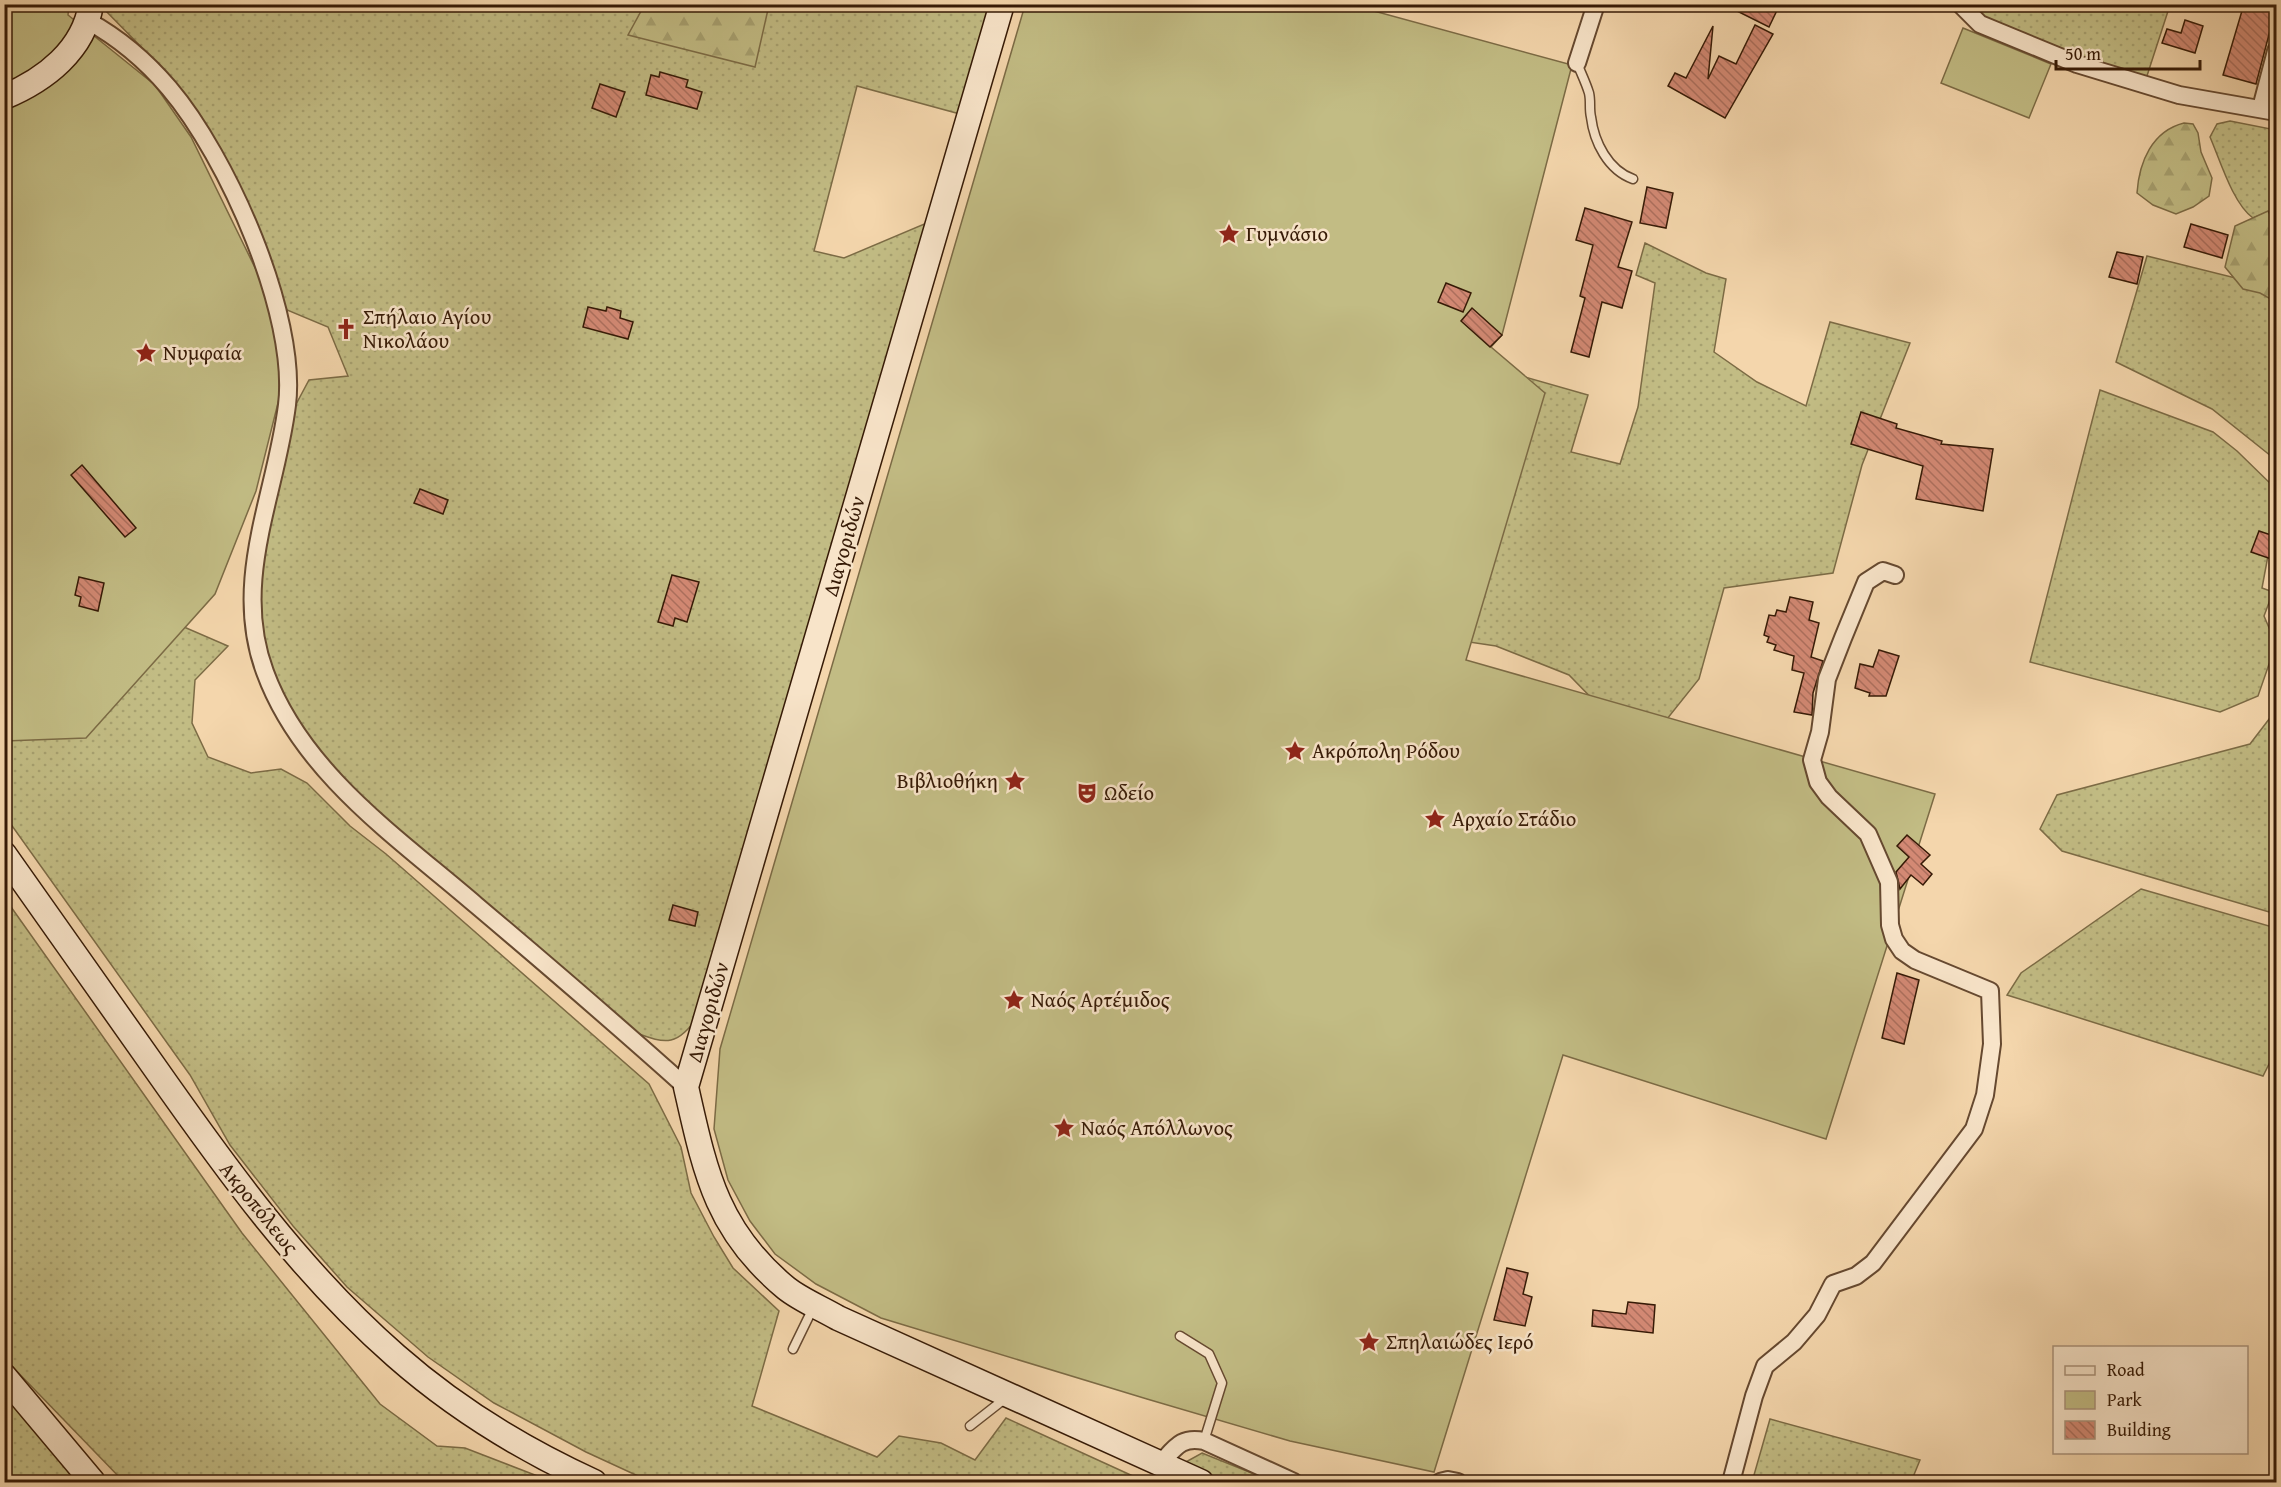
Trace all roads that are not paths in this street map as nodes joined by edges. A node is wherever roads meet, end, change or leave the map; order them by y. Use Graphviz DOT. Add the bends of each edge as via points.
graph roads {
  1 [pos="1002,4"];
  2 [pos="1596,4"];
  3 [pos="1960,4"];
  4 [pos="89,13"];
  5 [pos="2277,51"];
  6 [pos="1577,63"];
  7 [pos="4,97"];
  8 [pos="2269,110"];
  9 [pos="1633,179"];
  10 [pos="1895,575"];
  11 [pos="4,854"];
  12 [pos="686,1087"];
  13 [pos="815,1305"];
  14 [pos="1180,1336"];
  15 [pos="793,1349"];
  16 [pos="4,1376"];
  17 [pos="1007,1397"];
  18 [pos="970,1426"];
  19 [pos="1204,1441"];
  20 [pos="1160,1464"];
  21 [pos="93,1482"];
  22 [pos="594,1482"];
  23 [pos="1200,1482"];
  24 [pos="1294,1482"];
  25 [pos="1440,1482"];
  26 [pos="1458,1482"];
  27 [pos="1731,1482"];
  1 -- 12 [label="street, Διαγοριδών"];
  2 -- 6 [label="street"];
  3 -- 8 [label="street" via="1980,24 2077,64 2179,95"];
  4 -- 7 [label="street" via="80,39 45,77"];
  4 -- 12 [label="street" via="148,64 198,130 235,198 274,294 282,324 288,382 282,434 256,544 253,615 265,672 283,711 335,783"];
  5 -- 8 [label="street"];
  6 -- 9 [label="lane" via="1604,156 1618,172"];
  10 -- 27 [label="street" via="1883,571 1866,582 1827,679 1812,760 1818,782 1829,797 1868,834 1889,882 1890,925 1902,951 1990,991 1992,1044 1984,1095 1974,1129 1873,1263 1856,1276 1833,1284 1817,1315 1794,1342 1765,1366"];
  11 -- 22 [label="street, Ακροπόλεως" via="221,1162 262,1216 328,1288 397,1356 494,1430"];
  12 -- 13 [label="street" via="706,1168 723,1214 763,1266 788,1289"];
  13 -- 15 [label="lane"];
  13 -- 17 [label="street"];
  14 -- 19 [label="lane" via="1209,1354 1222,1383"];
  16 -- 21 [label="street"];
  17 -- 18 [label="lane"];
  17 -- 20 [label="street"];
  19 -- 20 [label="street" via="1191,1438 1180,1443"];
  19 -- 24 [label="street"];
  20 -- 23 [label="street"];
  25 -- 26 [label="street"];
}
